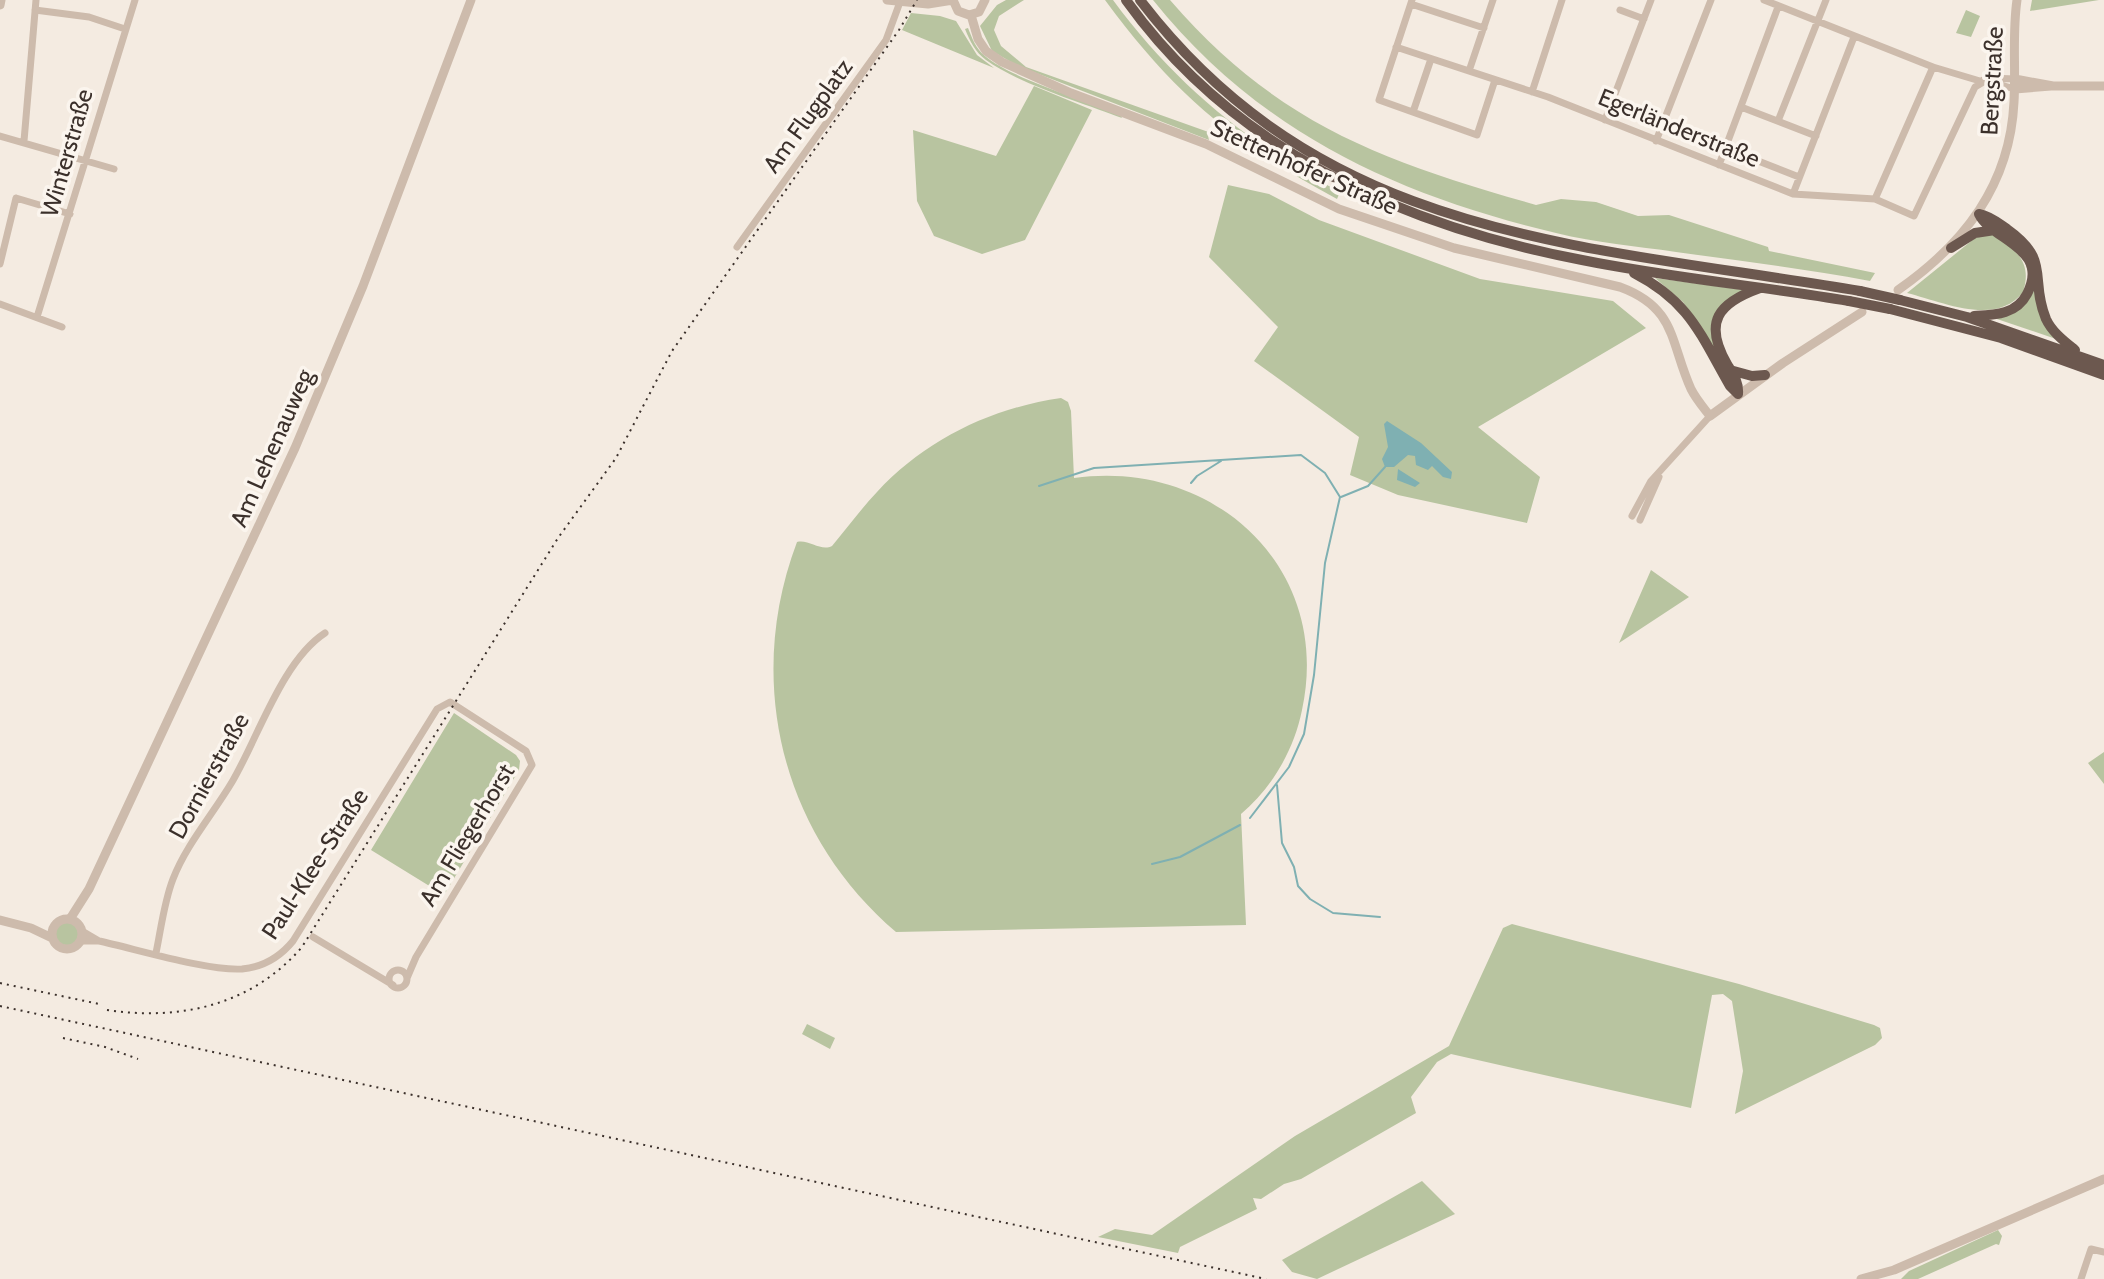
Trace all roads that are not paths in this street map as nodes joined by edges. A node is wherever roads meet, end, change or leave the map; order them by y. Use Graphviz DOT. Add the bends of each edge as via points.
graph roads {
  1 [pos="36,0"];
  2 [pos="135,0"];
  3 [pos="471,0"];
  4 [pos="887,0"];
  5 [pos="953,0"];
  6 [pos="985,0"];
  7 [pos="1126,0"];
  8 [pos="1140,0"];
  9 [pos="1493,0"];
  10 [pos="1562,0"];
  11 [pos="1651,0"];
  12 [pos="1710,0"];
  13 [pos="1764,0"];
  14 [pos="1826,0"];
  15 [pos="2017,0"];
  16 [pos="900,2"];
  17 [pos="1412,2"];
  18 [pos="1779,7"];
  19 [pos="35,10"];
  20 [pos="1620,10"];
  21 [pos="971,15"];
  22 [pos="1644,19"];
  23 [pos="1817,22"];
  24 [pos="1484,28"];
  25 [pos="125,29"];
  26 [pos="1854,37"];
  27 [pos="1396,47"];
  28 [pos="1431,60"];
  29 [pos="1933,67"];
  30 [pos="1469,71"];
  31 [pos="1495,80"];
  32 [pos="1982,80"];
  33 [pos="2015,84"];
  34 [pos="2104,86"];
  35 [pos="1532,92"];
  36 [pos="1741,107"];
  37 [pos="1413,112"];
  38 [pos="1605,120"];
  39 [pos="1778,121"];
  40 [pos="0,136"];
  41 [pos="1816,136"];
  42 [pos="24,141"];
  43 [pos="1656,141"];
  44 [pos="1725,148"];
  45 [pos="88,160"];
  46 [pos="1719,165"];
  47 [pos="1775,168"];
  48 [pos="114,169"];
  49 [pos="1799,177"];
  50 [pos="1768,184"];
  51 [pos="1793,194"];
  52 [pos="1875,199"];
  53 [pos="70,214"];
  54 [pos="1979,214"];
  55 [pos="1995,230"];
  56 [pos="737,247"];
  57 [pos="1951,248"];
  58 [pos="0,264"];
  59 [pos="1626,268"];
  60 [pos="1762,287"];
  61 [pos="1899,295"];
  62 [pos="0,304"];
  63 [pos="1863,312"];
  64 [pos="37,317"];
  65 [pos="1968,317"];
  66 [pos="62,327"];
  67 [pos="2083,356"];
  68 [pos="2104,365"];
  69 [pos="1730,370"];
  70 [pos="1765,375"];
  71 [pos="2104,375"];
  72 [pos="1738,394"];
  73 [pos="1710,416"];
  74 [pos="1636,518"];
  75 [pos="325,633"];
  76 [pos="437,709"];
  77 [pos="0,920"];
  78 [pos="54,926"];
  79 [pos="31,928"];
  80 [pos="78,929"];
  81 [pos="313,937"];
  82 [pos="52,938"];
  83 [pos="156,953"];
  84 [pos="416,957"];
  85 [pos="366,969"];
  86 [pos="396,970"];
  87 [pos="407,978"];
  88 [pos="393,985"];
  89 [pos="2104,1179"];
  90 [pos="2104,1252"];
  91 [pos="1861,1279"];
  92 [pos="2081,1279"];
  1 -- 19 [label="street"];
  2 -- 25 [label="street, Winterstraße"];
  3 -- 80 [label="street, Am Lehenauweg" via="363,286 300,436 83,901"];
  4 -- 16 [label="street"];
  5 -- 16 [label="street"];
  5 -- 21 [label="street" via="958,11"];
  6 -- 21 [label="street" via="981,10"];
  7 -- 59 [label="highway" via="1172,57 1217,100 1317,170 1386,203 1453,227 1554,255"];
  8 -- 61 [label="highway, bridge" via="1196,65 1253,115 1322,159 1395,194 1464,219 1564,245"];
  9 -- 24 [label="street"];
  10 -- 35 [label="street"];
  11 -- 22 [label="street"];
  12 -- 43 [label="street"];
  13 -- 18 [label="street"];
  14 -- 23 [label="street"];
  15 -- 33 [label="street, Bergstraße"];
  16 -- 56 [label="street, Am Flugplatz" via="886,40"];
  17 -- 24 [label="street"];
  17 -- 27 [label="street"];
  18 -- 23 [label="street"];
  18 -- 36 [label="street"];
  19 -- 25 [label="street" via="89,17"];
  19 -- 42 [label="street"];
  20 -- 22 [label="street"];
  21 -- 73 [label="street, Stettenhofer Straße" via="978,39 1002,62 1206,144 1339,208 1454,248 1628,290 1647,302 1672,330 1690,387"];
  22 -- 38 [label="street"];
  23 -- 26 [label="street"];
  23 -- 39 [label="street"];
  24 -- 30 [label="street"];
  25 -- 45 [label="street, Winterstraße"];
  26 -- 29 [label="street"];
  26 -- 41 [label="street"];
  27 -- 28 [label="street, Egerländerstraße"];
  27 -- 37 [label="street" via="1379,100"];
  28 -- 30 [label="street, Egerländerstraße"];
  28 -- 37 [label="street"];
  29 -- 32 [label="street"];
  29 -- 52 [label="street"];
  30 -- 31 [label="street, Egerländerstraße"];
  31 -- 35 [label="street, Egerländerstraße"];
  31 -- 37 [label="street" via="1477,135"];
  32 -- 33 [label="street"];
  32 -- 52 [label="street, Egerländerstraße" via="1914,216"];
  33 -- 34 [label="street" via="2040,89"];
  33 -- 54 [label="street, Bergstraße" via="2005,158"];
  35 -- 38 [label="street, Egerländerstraße"];
  36 -- 39 [label="street"];
  36 -- 44 [label="street"];
  38 -- 43 [label="street, Egerländerstraße"];
  39 -- 41 [label="street"];
  40 -- 42 [label="street"];
  41 -- 49 [label="street"];
  42 -- 45 [label="street"];
  43 -- 46 [label="street, Egerländerstraße"];
  44 -- 46 [label="street"];
  44 -- 47 [label="street"];
  45 -- 48 [label="street"];
  45 -- 53 [label="street, Winterstraße"];
  46 -- 50 [label="street, Egerländerstraße"];
  47 -- 49 [label="street"];
  47 -- 50 [label="street"];
  49 -- 51 [label="street"];
  50 -- 51 [label="street, Egerländerstraße"];
  51 -- 52 [label="street, Egerländerstraße"];
  53 -- 58 [label="street" via="16,198"];
  53 -- 64 [label="street, Winterstraße"];
  54 -- 55 [label="highway"];
  54 -- 57 [label="street, Bergstraße"];
  54 -- 67 [label="highway" via="2027,245 2038,266 2047,320 2055,333"];
  55 -- 57 [label="highway" via="1975,233"];
  55 -- 65 [label="highway" via="2022,251 2030,268 2030,286 2009,311"];
  57 -- 61 [label="street, Bergstraße"];
  59 -- 60 [label="highway"];
  59 -- 72 [label="highway" via="1660,286 1688,312"];
  60 -- 69 [label="highway" via="1730,301 1716,321 1717,346"];
  60 -- 71 [label="highway, bridge" via="1890,309 2001,338"];
  61 -- 65 [label="highway"];
  62 -- 64 [label="street"];
  63 -- 70 [label="street"];
  64 -- 66 [label="street"];
  65 -- 67 [label="highway"];
  67 -- 68 [label="highway"];
  69 -- 70 [label="highway"];
  69 -- 72 [label="highway" via="1738,382"];
  70 -- 72 [label="street"];
  72 -- 73 [label="street"];
  73 -- 74 [label="street" via="1642,494"];
  75 -- 83 [label="street, Dornierstraße" via="312,641 274,697 235,776 178,869"];
  76 -- 83 [label="street, Paul-Klee-Straße" via="285,951 242,969"];
  76 -- 84 [label="street, Am Fliegerhorst" via="445,702 454,704 526,751 532,765"];
  77 -- 79 [label="street"];
  78 -- 79 [label="street"];
  78 -- 80 [label="street" via="61,920"];
  78 -- 82 [label="street"];
  79 -- 82 [label="street"];
  80 -- 82 [label="street" via="75,948 66,950"];
  80 -- 83 [label="street, Paul-Klee-Straße" via="99,941"];
  81 -- 85 [label="street"];
  84 -- 86 [label="street, Am Fliegerhorst"];
  84 -- 87 [label="street, Am Fliegerhorst"];
  85 -- 86 [label="street" via="379,973"];
  85 -- 88 [label="street"];
  86 -- 87 [label="street"];
  86 -- 88 [label="street" via="390,978"];
  87 -- 88 [label="street" via="401,987"];
  89 -- 91 [label="street" via="1894,1270"];
  90 -- 92 [label="street" via="2091,1249"];
}
